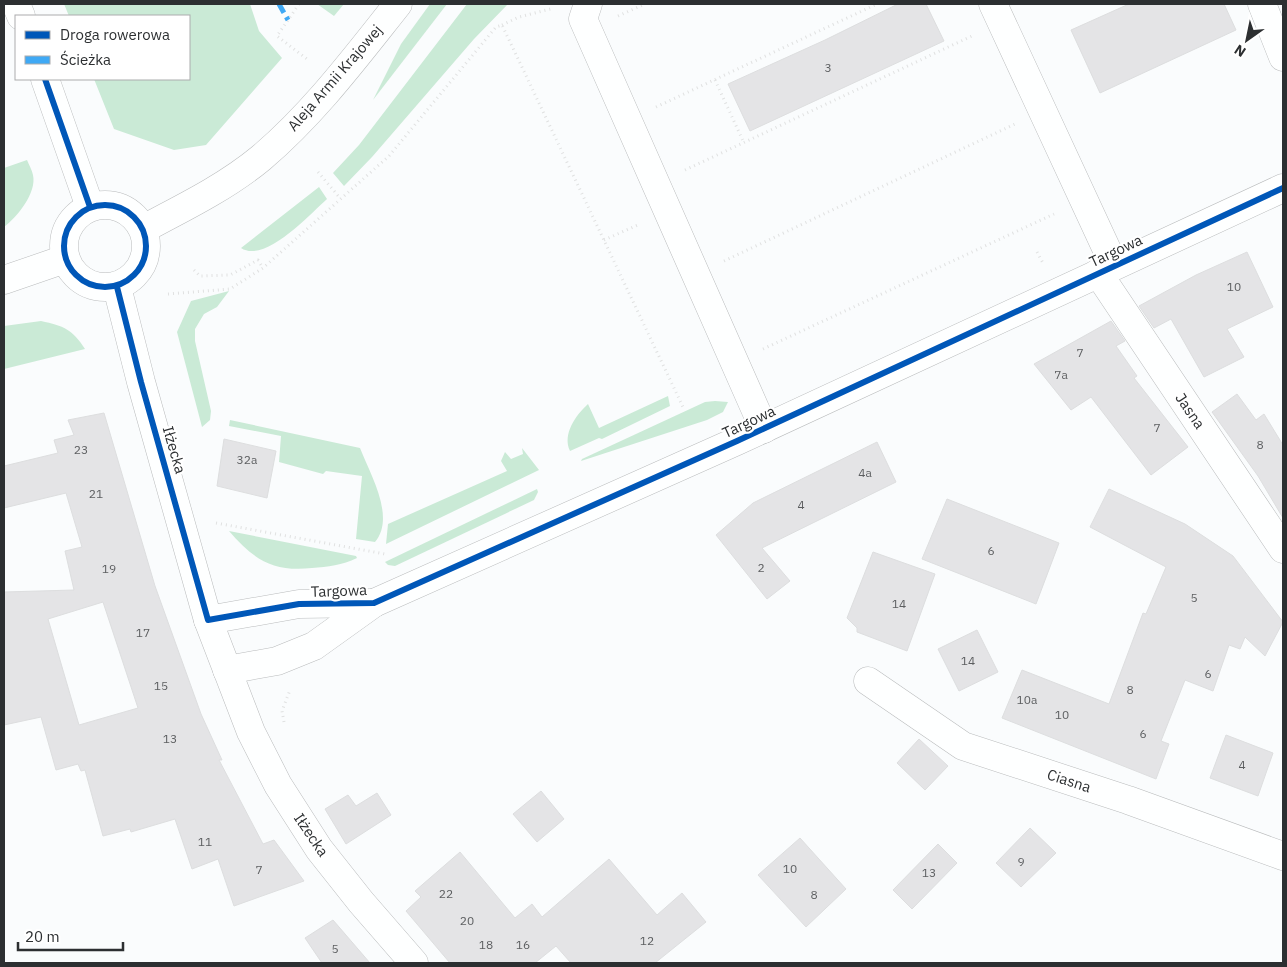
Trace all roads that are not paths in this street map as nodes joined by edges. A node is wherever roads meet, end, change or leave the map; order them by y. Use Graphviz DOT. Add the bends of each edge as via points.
graph roads {
  1 [pos="398,4"];
  2 [pos="588,4"];
  3 [pos="1262,4"];
  4 [pos="997,13"];
  5 [pos="1283,57"];
  6 [pos="45,80"];
  7 [pos="1283,188"];
  8 [pos="90,207"];
  9 [pos="143,229"];
  10 [pos="65,259"];
  11 [pos="1106,269"];
  12 [pos="4,280"];
  13 [pos="117,287"];
  14 [pos="764,429"];
  15 [pos="1283,549"];
  16 [pos="374,603"];
  17 [pos="208,620"];
  18 [pos="228,670"];
  19 [pos="868,681"];
  20 [pos="1283,856"];
  21 [pos="414,963"];
  1 -- 9 [label="street, Aleja Armii Krajowej" via="303,120 260,159 234,178"];
  2 -- 14 [label="street" via="583,19"];
  3 -- 5 [label="street"];
  4 -- 11 [label="street, Jasna" via="1084,200"];
  6 -- 8 [label="street"];
  7 -- 11 [label="street, Targowa"];
  8 -- 9 [label="street" via="108,204 126,210"];
  8 -- 10 [label="street" via="74,218 65,233"];
  9 -- 13 [label="street" via="145,259 134,276"];
  10 -- 12 [label="street"];
  10 -- 13 [label="street" via="70,270 83,282 101,288"];
  11 -- 14 [label="street, Targowa"];
  11 -- 15 [label="street, Jasna"];
  13 -- 17 [label="street, Iłżecka"];
  14 -- 16 [label="street, Targowa"];
  16 -- 17 [label="street, Targowa" via="299,604"];
  16 -- 18 [label="street, Targowa" via="314,646 277,661"];
  17 -- 18 [label="street, Iłżecka"];
  18 -- 21 [label="street, Iłżecka" via="251,732 278,785 319,849"];
  19 -- 20 [label="street, Ciasna" via="963,746 1128,800"];
}
